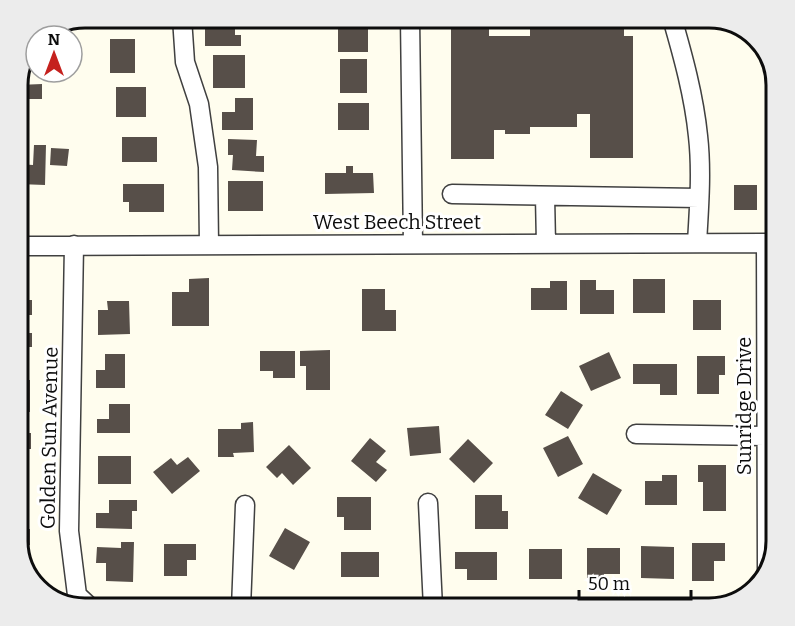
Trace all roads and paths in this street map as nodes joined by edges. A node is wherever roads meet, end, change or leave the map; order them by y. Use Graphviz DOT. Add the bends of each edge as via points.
graph roads {
  1 [pos="183,28"];
  2 [pos="410,28"];
  3 [pos="675,28"];
  4 [pos="452,194"];
  5 [pos="545,196"];
  6 [pos="699,198"];
  7 [pos="697,243"];
  8 [pos="766,243"];
  9 [pos="413,244"];
  10 [pos="546,244"];
  11 [pos="74,245"];
  12 [pos="209,245"];
  13 [pos="29,246"];
  14 [pos="636,434"];
  15 [pos="766,436"];
  16 [pos="428,503"];
  17 [pos="245,505"];
  18 [pos="79,597"];
  19 [pos="241,598"];
  20 [pos="433,598"];
  1 -- 12 [label="street" via="186,63 199,104 208,167"];
  2 -- 9 [label="street"];
  3 -- 6 [label="street" via="698,136"];
  4 -- 5 [label="street"];
  5 -- 6 [label="street"];
  5 -- 10 [label="street"];
  6 -- 7 [label="street"];
  7 -- 8 [label="street, West Beech Street"];
  7 -- 10 [label="street, West Beech Street"];
  9 -- 10 [label="street, West Beech Street"];
  9 -- 12 [label="street, West Beech Street"];
  11 -- 12 [label="street, West Beech Street"];
  11 -- 13 [label="street, West Beech Street"];
  11 -- 18 [label="street, Golden Sun Avenue" via="69,531"];
  14 -- 15 [label="street"];
  16 -- 20 [label="street"];
  17 -- 19 [label="street"];
}
